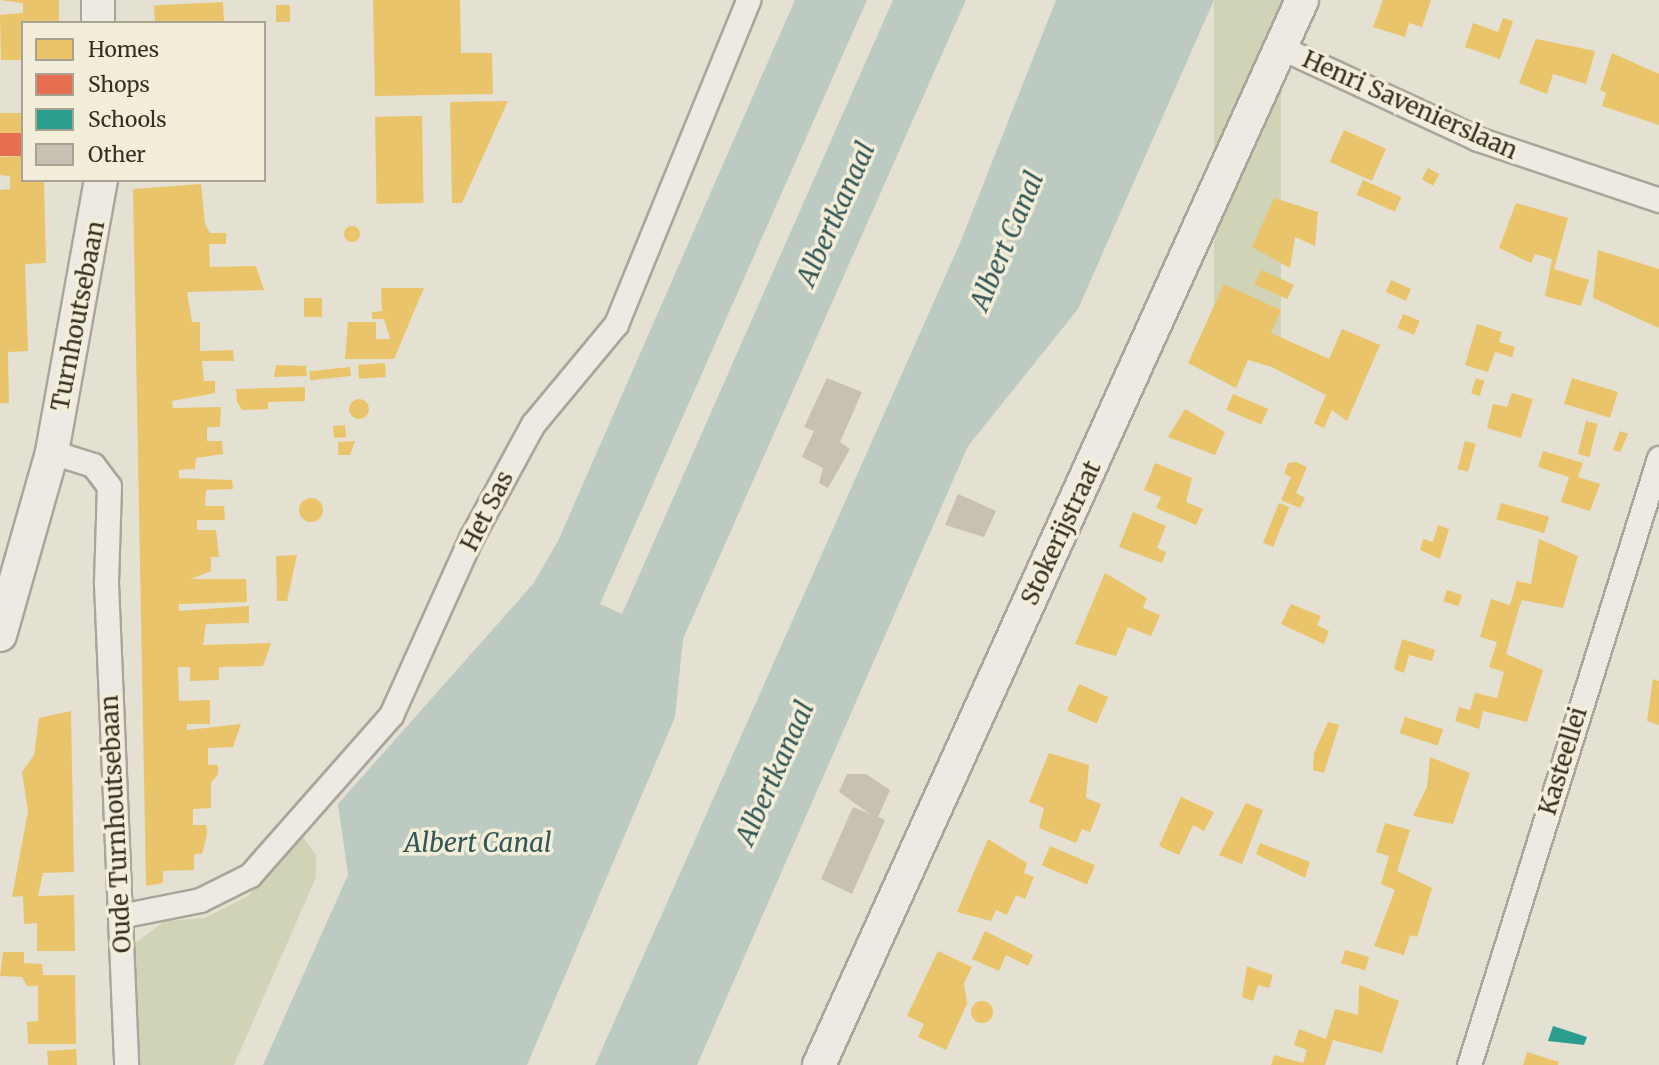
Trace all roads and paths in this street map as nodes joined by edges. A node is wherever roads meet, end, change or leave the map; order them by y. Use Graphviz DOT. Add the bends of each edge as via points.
graph roads {
  1 [pos="98,0"];
  2 [pos="748,0"];
  3 [pos="1302,0"];
  4 [pos="98,21"];
  5 [pos="1282,48"];
  6 [pos="101,182"];
  7 [pos="1659,200"];
  8 [pos="52,452"];
  9 [pos="1659,458"];
  10 [pos="0,635"];
  11 [pos="120,916"];
  12 [pos="126,1065"];
  13 [pos="819,1065"];
  14 [pos="1469,1065"];
  1 -- 4 [label="street"];
  2 -- 11 [label="street, Het Sas" via="616,324 533,424 471,538 391,715 250,875 200,900"];
  3 -- 5 [label="street, Stokerijstraat"];
  5 -- 7 [label="street, Henri Savenierslaan" via="1478,139"];
  5 -- 13 [label="street, Stokerijstraat"];
  6 -- 8 [label="street, Turnhoutsebaan"];
  8 -- 10 [label="street, Turnhoutsebaan"];
  8 -- 11 [label="street, Oude Turnhoutsebaan" via="93,465 107,478 106,583"];
  9 -- 14 [label="street, Kasteellei"];
  11 -- 12 [label="street, Oude Turnhoutsebaan"];
}
